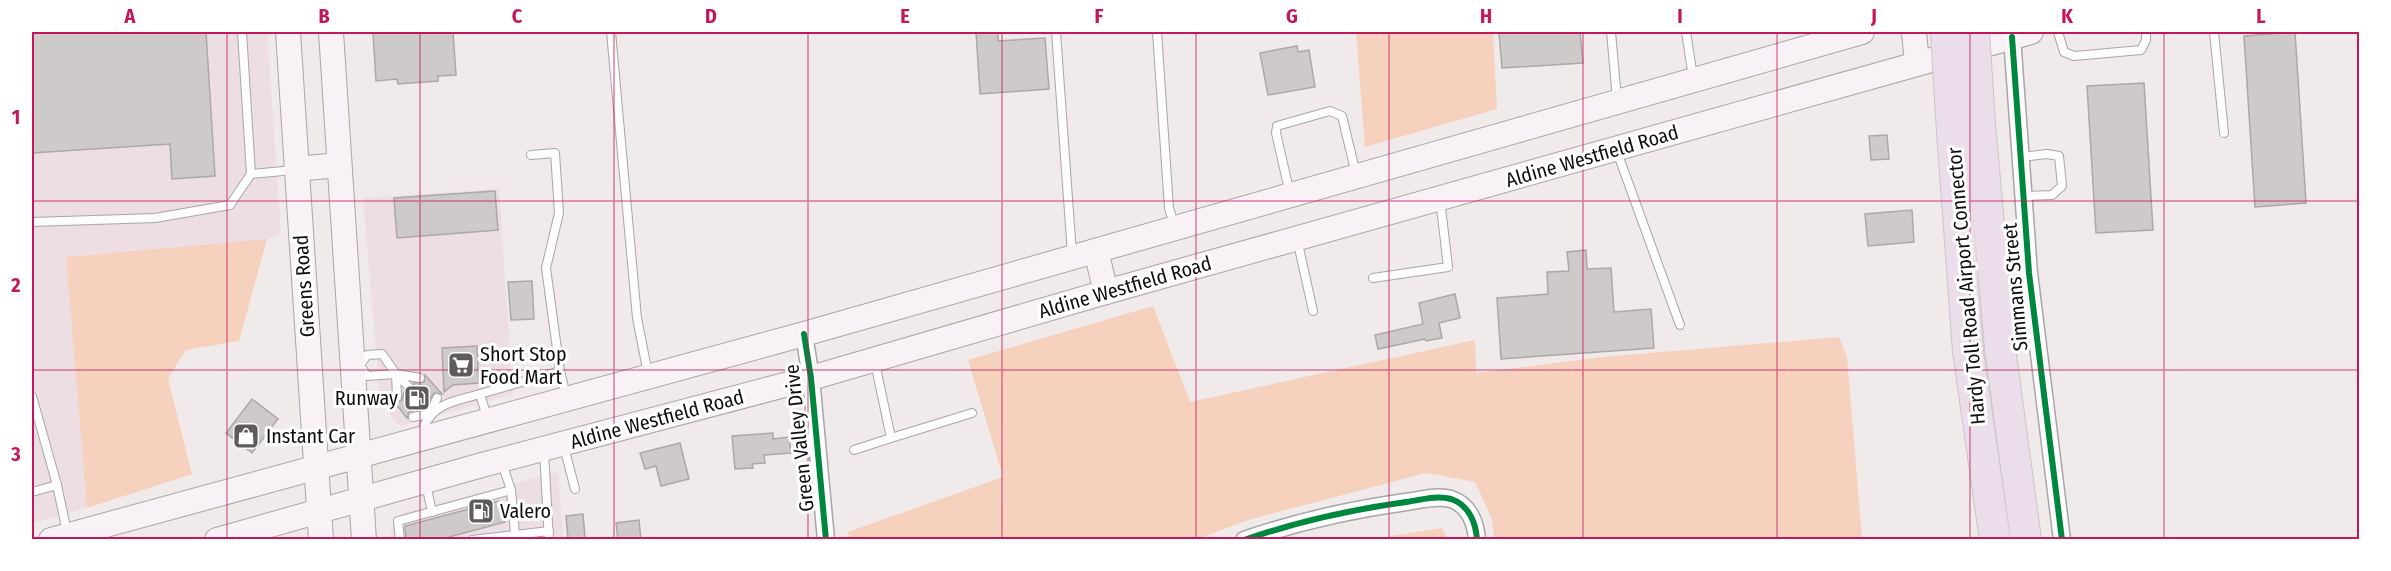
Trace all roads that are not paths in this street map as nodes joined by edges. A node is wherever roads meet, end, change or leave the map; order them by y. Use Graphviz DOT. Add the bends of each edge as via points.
graph roads {
  1 [pos="242,32"];
  2 [pos="288,32"];
  3 [pos="331,32"];
  4 [pos="611,32"];
  5 [pos="1056,32"];
  6 [pos="1157,32"];
  7 [pos="1611,32"];
  8 [pos="1686,32"];
  9 [pos="1862,32"];
  10 [pos="1914,32"];
  11 [pos="1946,32"];
  12 [pos="1974,32"];
  13 [pos="2058,32"];
  14 [pos="2146,32"];
  15 [pos="2214,32"];
  16 [pos="2018,33"];
  17 [pos="1917,63"];
  18 [pos="1694,80"];
  19 [pos="1618,102"];
  20 [pos="1966,128"];
  21 [pos="2224,133"];
  22 [pos="1616,149"];
  23 [pos="531,155"];
  24 [pos="2022,157"];
  25 [pos="339,165"];
  26 [pos="297,169"];
  27 [pos="251,174"];
  28 [pos="1357,177"];
  29 [pos="1290,196"];
  30 [pos="2024,196"];
  31 [pos="1440,199"];
  32 [pos="32,222"];
  33 [pos="1175,229"];
  34 [pos="1297,239"];
  35 [pos="1095,251"];
  36 [pos="1072,258"];
  37 [pos="1373,278"];
  38 [pos="1106,292"];
  39 [pos="1314,311"];
  40 [pos="1680,325"];
  41 [pos="804,334"];
  42 [pos="875,359"];
  43 [pos="356,365"];
  44 [pos="560,371"];
  45 [pos="396,374"];
  46 [pos="649,376"];
  47 [pos="420,378"];
  48 [pos="811,378"];
  49 [pos="409,387"];
  50 [pos="480,394"];
  51 [pos="32,396"];
  52 [pos="397,397"];
  53 [pos="437,398"];
  54 [pos="567,399"];
  55 [pos="972,413"];
  56 [pos="413,417"];
  57 [pos="427,420"];
  58 [pos="488,421"];
  59 [pos="891,438"];
  60 [pos="554,446"];
  61 [pos="854,450"];
  62 [pos="358,457"];
  63 [pos="501,460"];
  64 [pos="316,467"];
  65 [pos="426,481"];
  66 [pos="57,485"];
  67 [pos="575,489"];
  68 [pos="511,490"];
  69 [pos="32,492"];
  70 [pos="360,500"];
  71 [pos="319,512"];
  72 [pos="432,512"];
  73 [pos="515,534"];
  74 [pos="549,535"];
  75 [pos="59,537"];
  76 [pos="217,540"];
  77 [pos="321,540"];
  78 [pos="364,540"];
  79 [pos="400,540"];
  80 [pos="472,540"];
  81 [pos="826,540"];
  82 [pos="1244,540"];
  83 [pos="1477,540"];
  84 [pos="1995,540"];
  85 [pos="2026,540"];
  86 [pos="2062,540"];
  1 -- 27 [label="lane"];
  2 -- 26 [label="main road, Greens Road"];
  3 -- 25 [label="main road"];
  4 -- 46 [label="lane" via="637,318"];
  5 -- 36 [label="lane"];
  6 -- 33 [label="lane" via="1169,208"];
  7 -- 19 [label="lane"];
  8 -- 18 [label="lane"];
  9 -- 18 [label="main road" via="1801,45"];
  10 -- 17 [label="main road"];
  11 -- 20 [label="highway, Hardy Toll Road Airport Connector, bridge"];
  12 -- 20 [label="highway, Hardy Toll Road Airport Connector, bridge"];
  13 -- 14 [label="lane" via="2064,52 2074,56 2141,50"];
  15 -- 21 [label="lane"];
  16 -- 17 [label="main road, Aldine Westfield Road"];
  16 -- 24 [label="street, Simmans Street"];
  17 -- 22 [label="main road, Aldine Westfield Road"];
  18 -- 19 [label="main road"];
  19 -- 28 [label="main road"];
  20 -- 84 [label="highway, Hardy Toll Road Airport Connector" via="1968,351"];
  20 -- 85 [label="highway, Hardy Toll Road Airport Connector"];
  22 -- 31 [label="main road, Aldine Westfield Road"];
  22 -- 40 [label="lane"];
  23 -- 44 [label="lane" via="555,153 559,213 546,268"];
  24 -- 30 [label="street, Simmans Street"];
  24 -- 30 [label="lane" via="2059,156 2061,176 2061,186 2052,195"];
  25 -- 26 [label="main road"];
  25 -- 43 [label="main road"];
  26 -- 27 [label="lane"];
  26 -- 64 [label="main road, Greens Road"];
  27 -- 32 [label="lane" via="230,205 155,218"];
  28 -- 29 [label="main road"];
  28 -- 29 [label="lane" via="1342,116 1330,111 1277,126"];
  29 -- 33 [label="main road"];
  30 -- 86 [label="street, Simmans Street" via="2036,344"];
  31 -- 34 [label="main road, Aldine Westfield Road"];
  31 -- 37 [label="lane" via="1448,267"];
  33 -- 35 [label="main road"];
  34 -- 38 [label="main road, Aldine Westfield Road"];
  34 -- 39 [label="lane"];
  35 -- 36 [label="main road"];
  35 -- 38 [label="main road"];
  36 -- 41 [label="main road"];
  38 -- 42 [label="main road, Aldine Westfield Road"];
  41 -- 46 [label="main road"];
  41 -- 48 [label="street, Green Valley Drive"];
  42 -- 48 [label="main road, Aldine Westfield Road"];
  42 -- 59 [label="lane"];
  43 -- 45 [label="lane" via="368,376"];
  43 -- 45 [label="lane" via="367,355 382,354"];
  43 -- 62 [label="main road"];
  44 -- 50 [label="lane"];
  44 -- 54 [label="lane"];
  45 -- 47 [label="lane"];
  45 -- 49 [label="lane"];
  45 -- 52 [label="lane"];
  46 -- 54 [label="main road"];
  48 -- 60 [label="main road, Aldine Westfield Road"];
  48 -- 81 [label="street, Green Valley Drive"];
  50 -- 57 [label="lane" via="446,403"];
  50 -- 58 [label="lane"];
  51 -- 66 [label="lane"];
  53 -- 57 [label="lane"];
  54 -- 58 [label="main road"];
  55 -- 59 [label="lane"];
  56 -- 57 [label="lane"];
  57 -- 58 [label="main road"];
  57 -- 62 [label="main road"];
  59 -- 61 [label="lane"];
  60 -- 63 [label="main road, Aldine Westfield Road"];
  60 -- 67 [label="lane"];
  60 -- 74 [label="lane"];
  62 -- 64 [label="main road"];
  62 -- 70 [label="main road"];
  63 -- 65 [label="main road, Aldine Westfield Road"];
  63 -- 68 [label="lane"];
  64 -- 71 [label="main road, Greens Road"];
  64 -- 75 [label="main road"];
  65 -- 70 [label="main road, Aldine Westfield Road"];
  65 -- 72 [label="lane"];
  66 -- 69 [label="lane"];
  66 -- 75 [label="lane"];
  68 -- 72 [label="lane"];
  68 -- 73 [label="lane"];
  70 -- 71 [label="main road, Aldine Westfield Road"];
  70 -- 78 [label="main road"];
  71 -- 76 [label="main road, Aldine Westfield Road"];
  71 -- 77 [label="main road, Greens Road"];
  72 -- 79 [label="lane" via="398,521"];
  73 -- 74 [label="lane"];
  73 -- 80 [label="lane"];
  82 -- 83 [label="street" via="1303,520 1438,498 1461,505 1473,518"];
}
